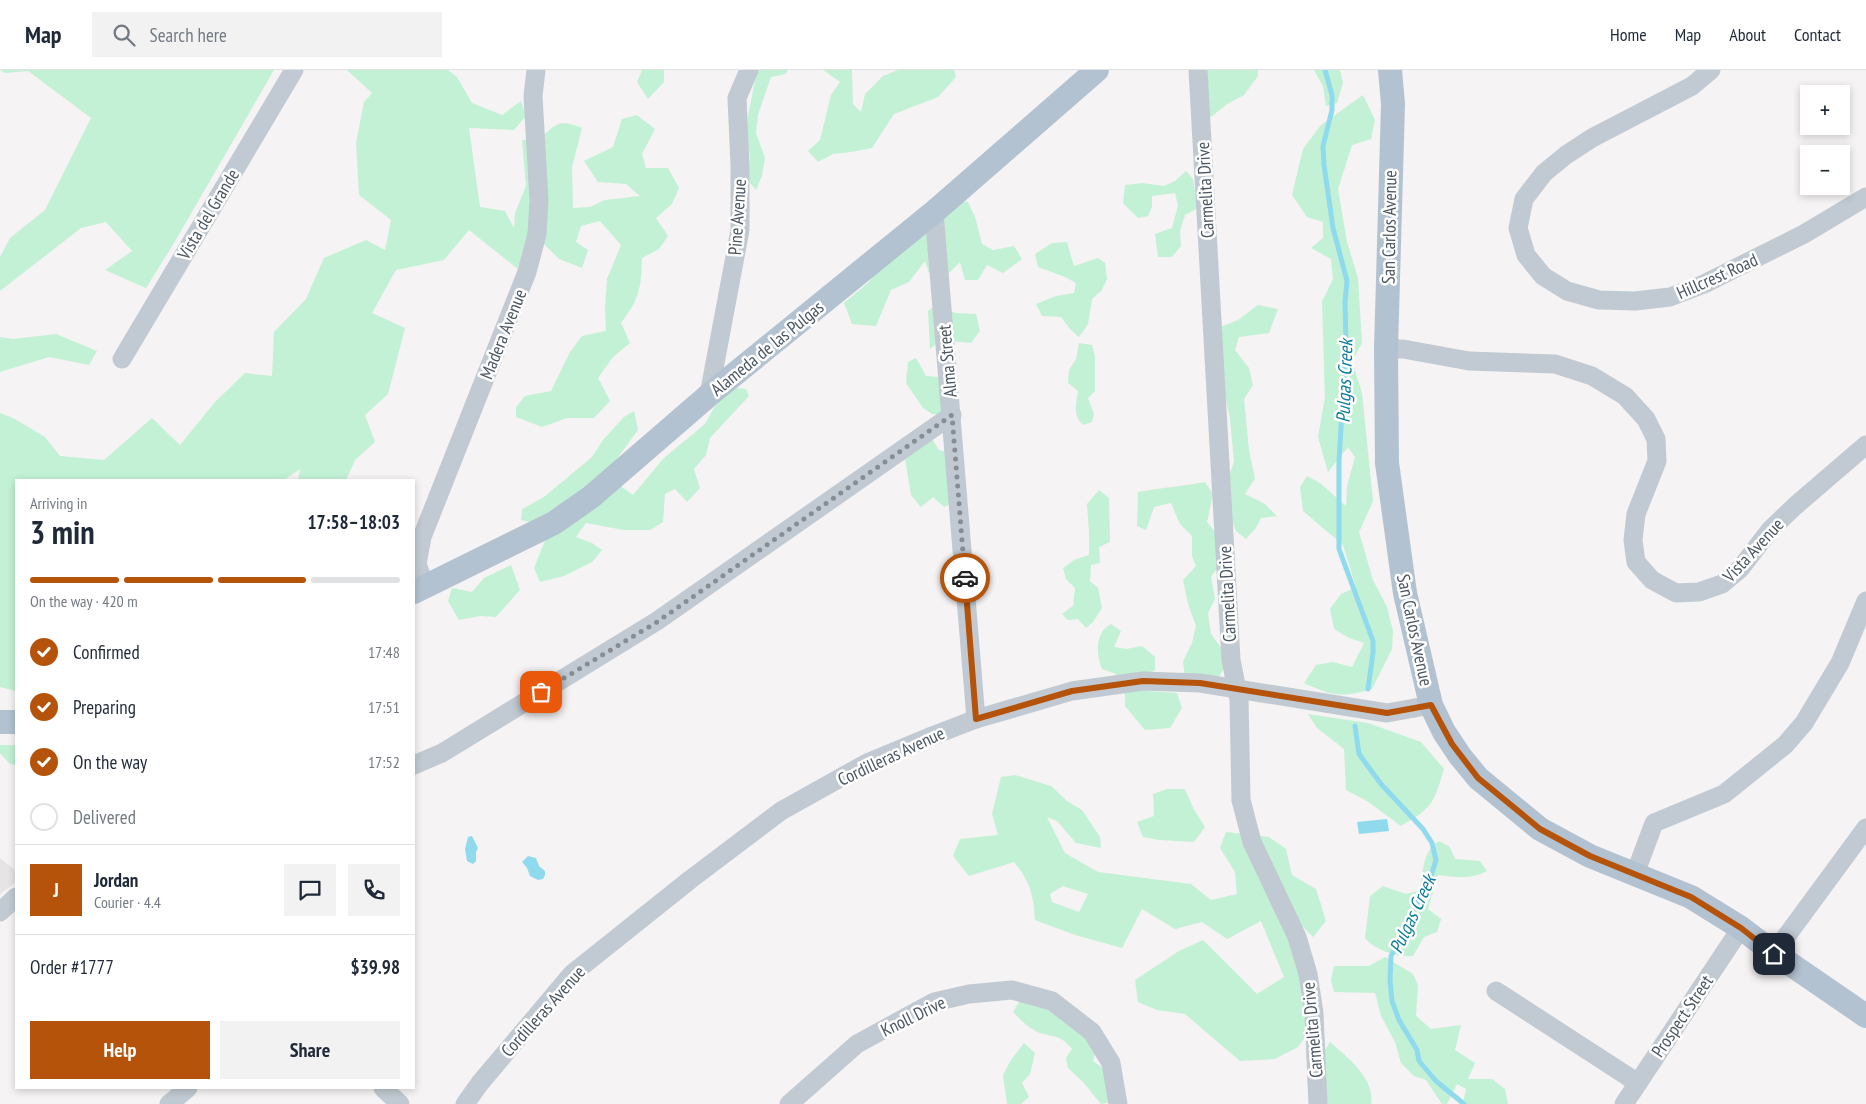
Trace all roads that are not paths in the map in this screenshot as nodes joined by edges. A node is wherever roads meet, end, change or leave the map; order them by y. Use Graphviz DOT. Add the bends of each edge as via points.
graph roads {
  1 [pos="294,70"];
  2 [pos="536,70"];
  3 [pos="749,70"];
  4 [pos="1097,70"];
  5 [pos="1198,70"];
  6 [pos="1390,70"];
  7 [pos="1711,70"];
  8 [pos="1866,197"];
  9 [pos="934,212"];
  10 [pos="1386,349"];
  11 [pos="122,359"];
  12 [pos="709,395"];
  13 [pos="952,415"];
  14 [pos="1866,446"];
  15 [pos="419,589"];
  16 [pos="1866,600"];
  17 [pos="1236,688"];
  18 [pos="1431,705"];
  19 [pos="976,719"];
  20 [pos="0,722"];
  21 [pos="15,722"];
  22 [pos="415,765"];
  23 [pos="1866,828"];
  24 [pos="1636,874"];
  25 [pos="15,898"];
  26 [pos="0,912"];
  27 [pos="1741,928"];
  28 [pos="1774,954"];
  29 [pos="1496,991"];
  30 [pos="1866,1016"];
  31 [pos="1638,1083"];
  32 [pos="187,1089"];
  33 [pos="384,1089"];
  34 [pos="169,1104"];
  35 [pos="400,1104"];
  36 [pos="465,1104"];
  37 [pos="789,1104"];
  38 [pos="1118,1104"];
  39 [pos="1318,1104"];
  40 [pos="1624,1104"];
  1 -- 11 [label="street, Vista del Grande"];
  2 -- 15 [label="street, Madera Avenue" via="533,96 539,200 537,234 527,272 422,537 417,564"];
  3 -- 12 [label="street, Pine Avenue" via="736,98 740,230"];
  4 -- 9 [label="main road, Alameda de las Pulgas"];
  5 -- 17 [label="street, Carmelita Drive" via="1230,650"];
  6 -- 10 [label="main road, San Carlos Avenue" via="1393,104"];
  7 -- 8 [label="street, Hillcrest Road" via="1692,86 1592,138 1544,173 1524,199 1518,228 1526,255 1543,276 1567,291 1599,300 1635,301 1670,297 1704,284 1804,234"];
  9 -- 12 [label="main road, Alameda de las Pulgas"];
  9 -- 13 [label="street, Alma Street"];
  10 -- 14 [label="street, Vista Avenue" via="1468,361 1555,364 1592,376 1625,396 1646,418 1656,438 1658,461 1636,514 1633,540 1636,562 1652,580 1676,593 1699,592 1722,584 1740,569 1770,530 1795,506"];
  10 -- 18 [label="main road, San Carlos Avenue" via="1387,463 1405,593"];
  12 -- 15 [label="main road, Alameda de las Pulgas" via="591,497 554,523"];
  13 -- 19 [label="street, Alma Street"];
  13 -- 22 [label="street" via="657,622 442,753"];
  16 -- 24 [label="street" via="1840,663 1804,723 1785,745 1724,794 1654,823"];
  17 -- 18 [label="street, Cordilleras Avenue" via="1387,713"];
  17 -- 19 [label="street, Cordilleras Avenue" via="1143,681 1072,691"];
  17 -- 39 [label="street, Carmelita Drive" via="1241,800 1252,842 1297,937 1308,974 1314,1013"];
  18 -- 24 [label="main road, San Carlos Avenue" via="1460,756 1478,778 1502,798 1540,829 1590,856"];
  19 -- 36 [label="street, Cordilleras Avenue" via="867,764 766,822 572,974"];
  20 -- 21 [label="main road"];
  23 -- 28 [label="street"];
  24 -- 27 [label="main road, San Carlos Avenue" via="1691,897"];
  25 -- 26 [label="street"];
  27 -- 28 [label="main road, San Carlos Avenue"];
  27 -- 31 [label="street, Prospect Street"];
  28 -- 30 [label="main road, San Carlos Avenue"];
  29 -- 31 [label="street"];
  31 -- 40 [label="street, Prospect Street"];
  32 -- 34 [label="street"];
  33 -- 35 [label="street"];
  37 -- 38 [label="street, Knoll Drive" via="857,1044 934,1002 969,994 1012,990 1052,1001 1092,1032 1111,1063"];
}
